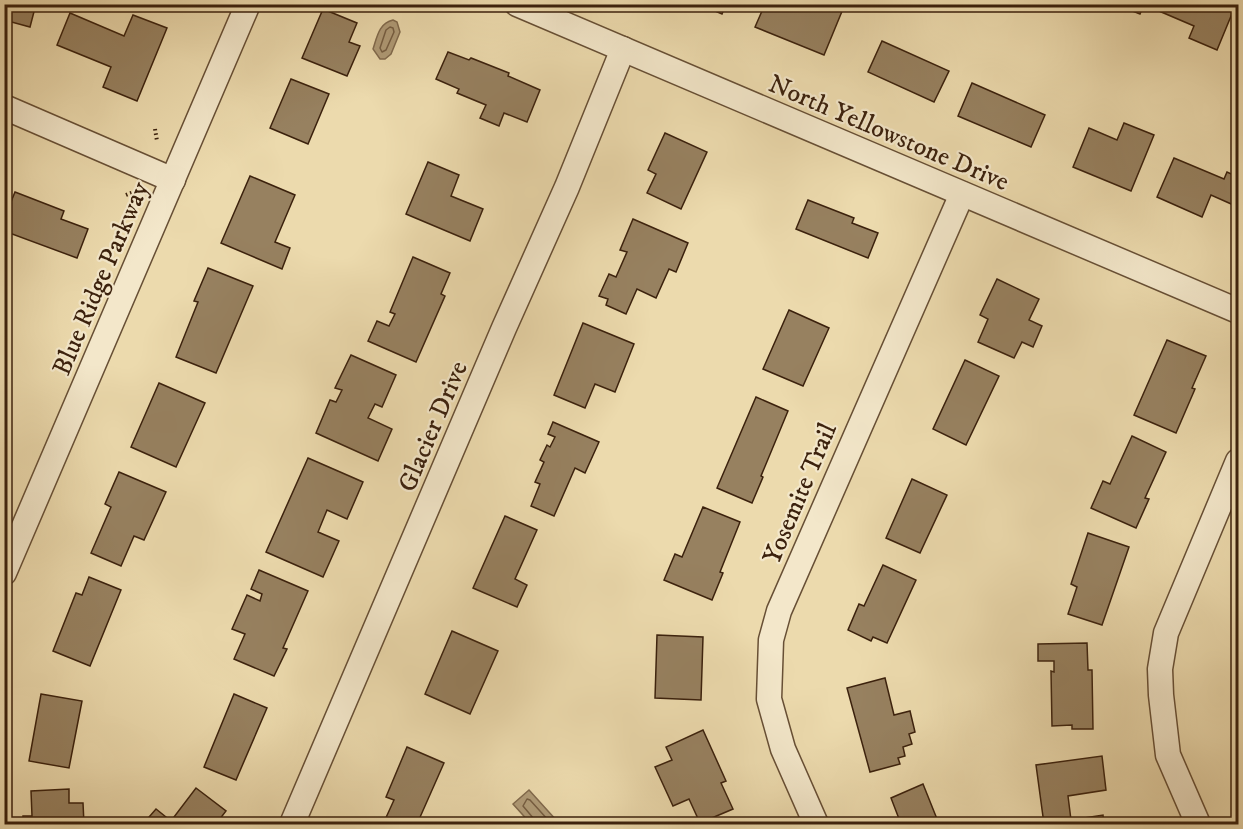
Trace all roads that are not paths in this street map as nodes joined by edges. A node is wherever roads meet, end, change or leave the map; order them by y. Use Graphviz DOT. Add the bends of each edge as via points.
graph roads {
  1 [pos="248,4"];
  2 [pos="517,4"];
  3 [pos="622,49"];
  4 [pos="4,107"];
  5 [pos="173,180"];
  6 [pos="962,194"];
  7 [pos="1239,311"];
  8 [pos="1239,461"];
  9 [pos="13,529"];
  10 [pos="4,573"];
  11 [pos="292,825"];
  12 [pos="816,825"];
  13 [pos="1198,825"];
  1 -- 5 [label="street, Blue Ridge Parkway"];
  2 -- 3 [label="street, North Yellowstone Drive"];
  3 -- 6 [label="street, North Yellowstone Drive"];
  3 -- 11 [label="street, Glacier Drive" via="567,187"];
  4 -- 5 [label="street"];
  5 -- 9 [label="street, Blue Ridge Parkway"];
  6 -- 7 [label="street, North Yellowstone Drive"];
  6 -- 12 [label="street, Yosemite Trail" via="792,580 771,640 769,699 783,749"];
  8 -- 13 [label="street" via="1166,633 1160,669 1168,755"];
  9 -- 10 [label="street, Blue Ridge Parkway"];
}
